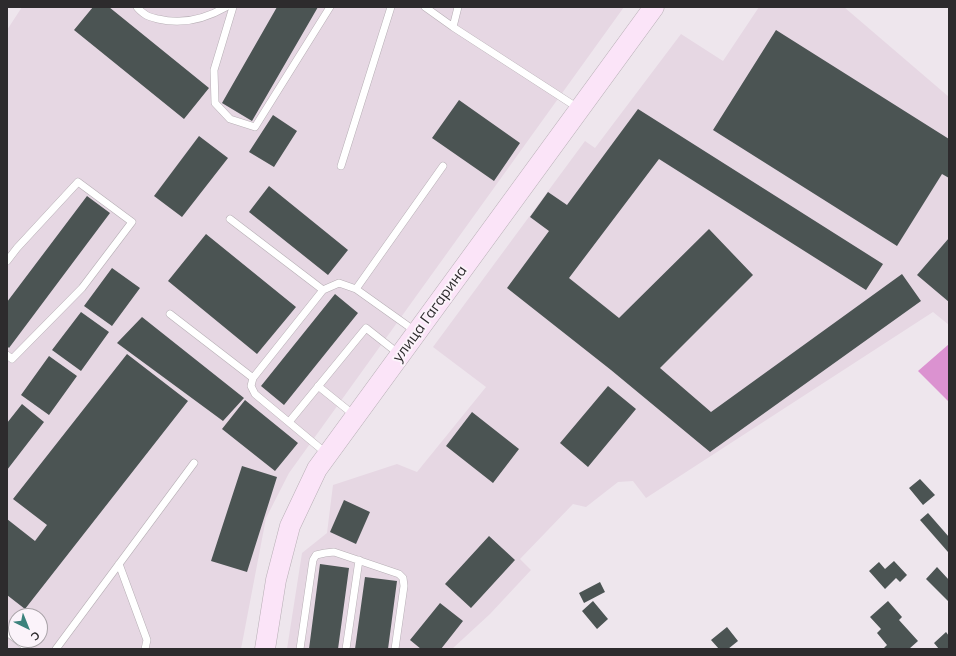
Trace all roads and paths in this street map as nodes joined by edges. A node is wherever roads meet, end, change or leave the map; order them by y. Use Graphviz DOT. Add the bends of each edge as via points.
graph roads {
  1 [pos="136,7"];
  2 [pos="226,7"];
  3 [pos="233,7"];
  4 [pos="330,7"];
  5 [pos="391,7"];
  6 [pos="424,7"];
  7 [pos="458,7"];
  8 [pos="654,7"];
  9 [pos="452,27"];
  10 [pos="580,109"];
  11 [pos="341,166"];
  12 [pos="443,166"];
  13 [pos="230,219"];
  14 [pos="7,261"];
  15 [pos="356,289"];
  16 [pos="323,290"];
  17 [pos="170,314"];
  18 [pos="417,332"];
  19 [pos="7,355"];
  20 [pos="400,355"];
  21 [pos="253,378"];
  22 [pos="318,386"];
  23 [pos="356,416"];
  24 [pos="289,422"];
  25 [pos="328,454"];
  26 [pos="194,463"];
  27 [pos="359,560"];
  28 [pos="119,564"];
  29 [pos="56,649"];
  30 [pos="145,649"];
  31 [pos="265,649"];
  32 [pos="300,649"];
  33 [pos="346,649"];
  34 [pos="395,649"];
  1 -- 2 [label="lane" via="146,16 177,22 194,20"];
  3 -- 4 [label="lane" via="214,70 215,103 230,119 255,127"];
  5 -- 11 [label="lane"];
  6 -- 9 [label="lane"];
  7 -- 9 [label="lane"];
  8 -- 10 [label="street, улица Гагарина"];
  9 -- 10 [label="lane"];
  10 -- 18 [label="street, улица Гагарина"];
  12 -- 15 [label="lane"];
  13 -- 16 [label="lane"];
  14 -- 19 [label="lane" via="78,182 132,222 82,288 12,359"];
  15 -- 16 [label="lane" via="339,283"];
  15 -- 18 [label="lane"];
  16 -- 21 [label="lane"];
  17 -- 21 [label="lane"];
  18 -- 20 [label="street, улица Гагарина"];
  20 -- 22 [label="lane" via="366,328"];
  20 -- 23 [label="street, улица Гагарина"];
  21 -- 24 [label="lane" via="251,386 255,394"];
  22 -- 23 [label="lane"];
  22 -- 24 [label="lane"];
  23 -- 25 [label="street, улица Гагарина"];
  24 -- 25 [label="lane"];
  25 -- 31 [label="street, улица Гагарина" via="317,469 290,526 276,580"];
  26 -- 28 [label="lane"];
  27 -- 32 [label="lane" via="334,552 316,555 313,560"];
  27 -- 33 [label="lane"];
  27 -- 34 [label="lane" via="399,574 403,578"];
  28 -- 29 [label="lane"];
  28 -- 30 [label="lane" via="148,640"];
}
